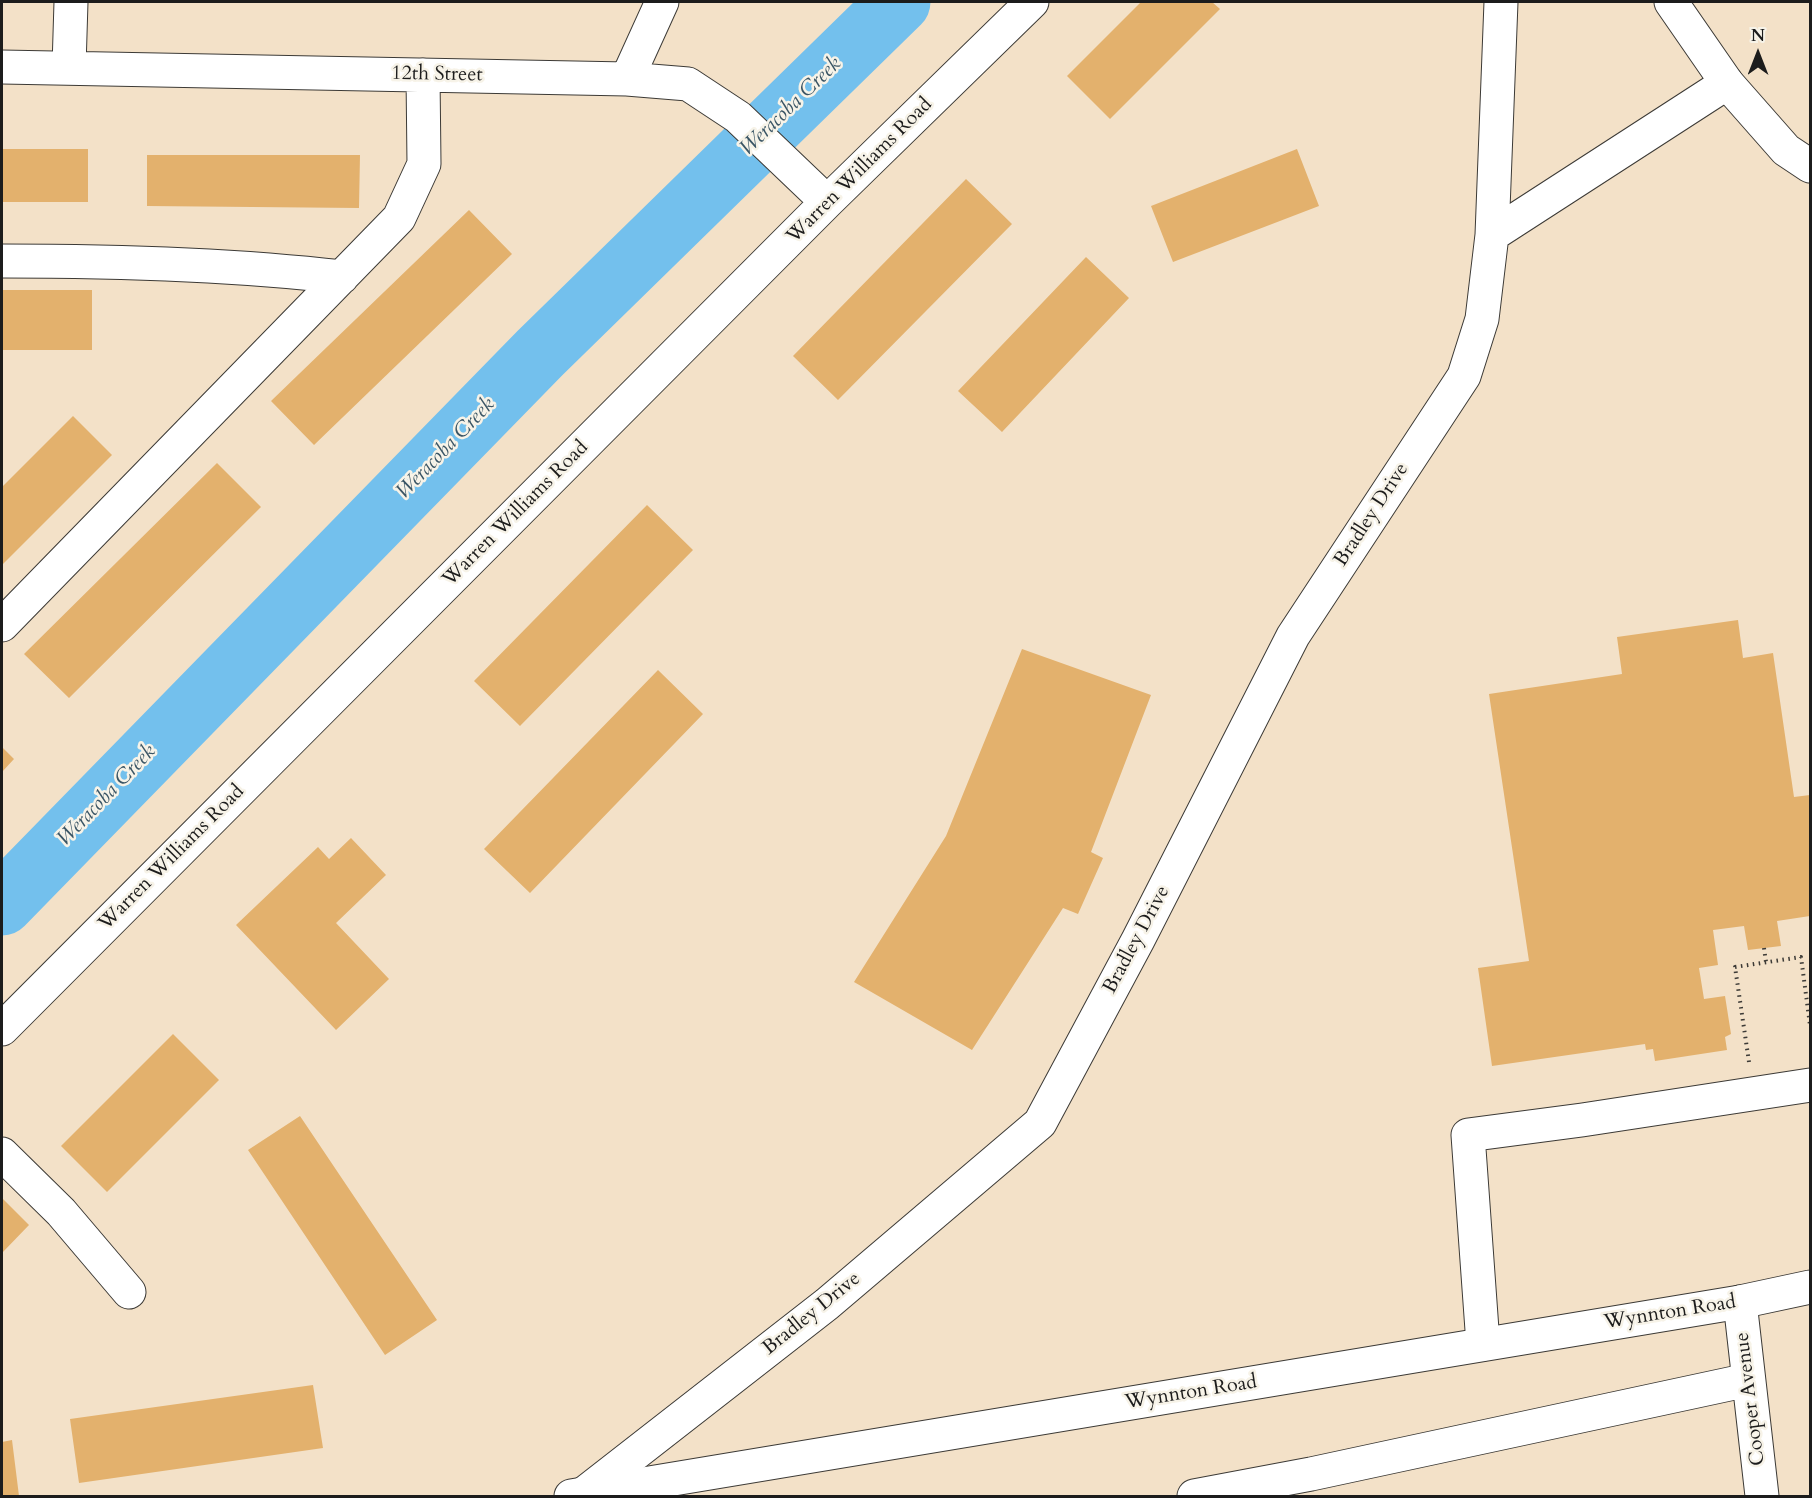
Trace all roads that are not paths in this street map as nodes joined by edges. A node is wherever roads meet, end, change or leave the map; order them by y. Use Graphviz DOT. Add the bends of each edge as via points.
graph roads {
  1 [pos="71,2"];
  2 [pos="662,2"];
  3 [pos="1032,2"];
  4 [pos="1501,2"];
  5 [pos="1671,2"];
  6 [pos="2,67"];
  7 [pos="69,67"];
  8 [pos="423,75"];
  9 [pos="627,79"];
  10 [pos="1727,83"];
  11 [pos="1810,166"];
  12 [pos="827,202"];
  13 [pos="1492,235"];
  14 [pos="2,261"];
  15 [pos="342,277"];
  16 [pos="2,625"];
  17 [pos="2,1029"];
  18 [pos="1810,1085"];
  19 [pos="2,1154"];
  20 [pos="1810,1287"];
  21 [pos="129,1292"];
  22 [pos="1740,1302"];
  23 [pos="1483,1344"];
  24 [pos="1748,1380"];
  25 [pos="1313,1485"];
  26 [pos="577,1496"];
  27 [pos="1194,1497"];
  28 [pos="1762,1497"];
  1 -- 7 [label="street"];
  2 -- 9 [label="street"];
  3 -- 12 [label="street, Warren Williams Road"];
  4 -- 13 [label="street, Bradley Drive"];
  5 -- 10 [label="street"];
  6 -- 7 [label="street, 12th Street"];
  7 -- 8 [label="street, 12th Street"];
  8 -- 9 [label="street, 12th Street"];
  8 -- 15 [label="street" via="424,164 399,218"];
  9 -- 12 [label="street, 12th Street" via="688,84 738,117"];
  10 -- 11 [label="street" via="1786,150"];
  10 -- 13 [label="street"];
  12 -- 17 [label="street, Warren Williams Road"];
  13 -- 26 [label="street, Bradley Drive" via="1482,319 1464,376 1293,636 1040,1123 827,1304"];
  14 -- 15 [label="street" via="120,261"];
  15 -- 16 [label="street"];
  18 -- 23 [label="street" via="1468,1135"];
  19 -- 21 [label="street" via="61,1212"];
  20 -- 22 [label="street, Wynnton Road"];
  22 -- 23 [label="street, Wynnton Road"];
  22 -- 24 [label="street, Cooper Avenue"];
  23 -- 26 [label="street, Wynnton Road"];
  24 -- 25 [label="street"];
  24 -- 28 [label="street, Cooper Avenue"];
  25 -- 27 [label="street"];
}
